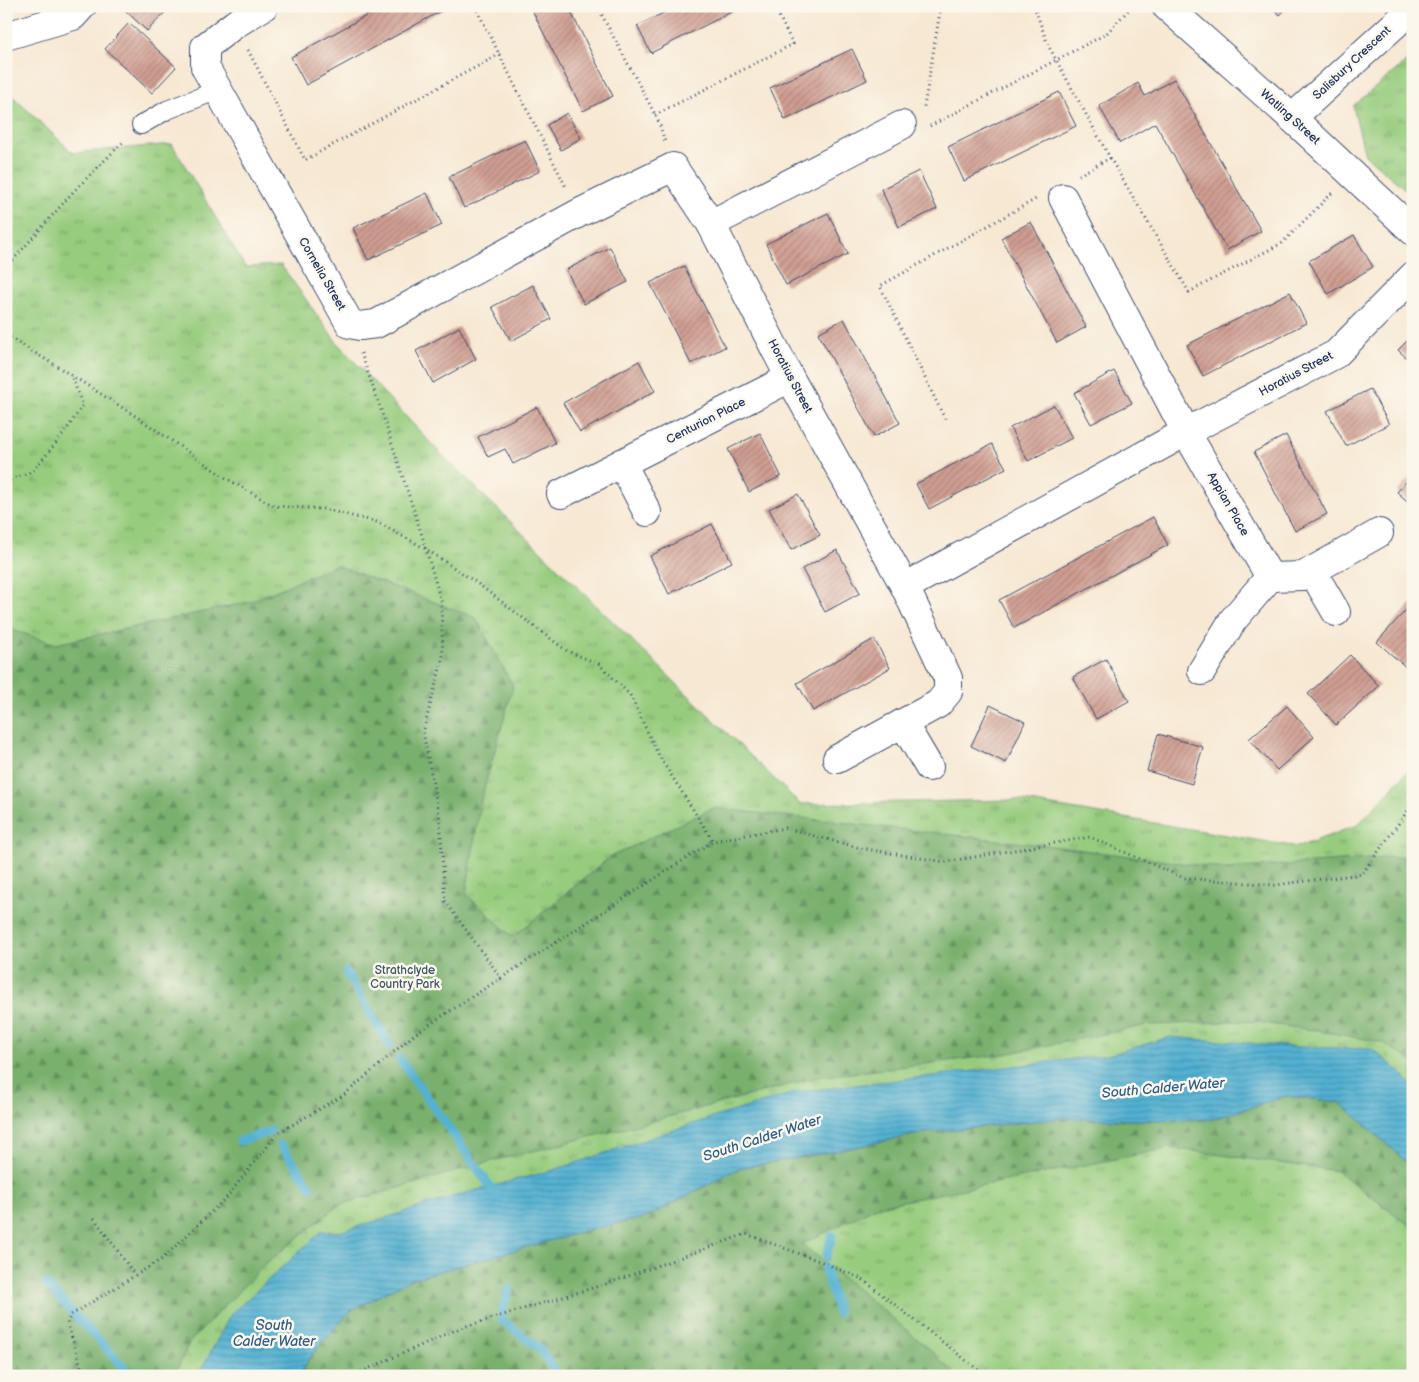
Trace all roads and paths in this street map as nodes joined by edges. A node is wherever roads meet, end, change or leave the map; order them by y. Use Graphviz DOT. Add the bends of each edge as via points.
graph roads {
  1 [pos="82,6"];
  2 [pos="264,6"];
  3 [pos="474,6"];
  4 [pos="597,6"];
  5 [pos="774,6"];
  6 [pos="941,6"];
  7 [pos="1034,6"];
  8 [pos="1132,6"];
  9 [pos="1166,6"];
  10 [pos="1413,8"];
  11 [pos="235,24"];
  12 [pos="6,36"];
  13 [pos="500,54"];
  14 [pos="1055,60"];
  15 [pos="218,90"];
  16 [pos="655,115"];
  17 [pos="1292,118"];
  18 [pos="141,125"];
  19 [pos="911,128"];
  20 [pos="1110,158"];
  21 [pos="673,167"];
  22 [pos="1059,191"];
  23 [pos="1332,192"];
  24 [pos="579,213"];
  25 [pos="711,224"];
  26 [pos="1413,231"];
  27 [pos="6,268"];
  28 [pos="1413,276"];
  29 [pos="350,324"];
  30 [pos="6,335"];
  31 [pos="71,375"];
  32 [pos="790,378"];
  33 [pos="946,419"];
  34 [pos="1186,432"];
  35 [pos="622,463"];
  36 [pos="6,482"];
  37 [pos="561,494"];
  38 [pos="647,512"];
  39 [pos="1380,532"];
  40 [pos="426,549"];
  41 [pos="1312,571"];
  42 [pos="1270,577"];
  43 [pos="905,586"];
  44 [pos="1336,612"];
  45 [pos="1202,671"];
  46 [pos="903,723"];
  47 [pos="838,759"];
  48 [pos="929,767"];
  49 [pos="1413,800"];
  50 [pos="713,841"];
  51 [pos="501,978"];
  52 [pos="94,1218"];
  53 [pos="135,1275"];
  54 [pos="84,1376"];
  55 [pos="352,1376"];
  56 [pos="986,1376"];
  1 -- 12 [label="street" via="73,16"];
  2 -- 11 [label="street, Cornelia Street"];
  3 -- 13 [label="path"];
  4 -- 16 [label="path"];
  5 -- 16 [label="path" via="793,44"];
  6 -- 19 [label="path"];
  7 -- 14 [label="path"];
  8 -- 14 [label="path" via="1106,34"];
  9 -- 17 [label="street, Watling Street"];
  10 -- 17 [label="street, Salisbury Crescent"];
  11 -- 13 [label="path" via="305,160"];
  11 -- 15 [label="street, Cornelia Street" via="205,47 205,67"];
  13 -- 24 [label="path"];
  14 -- 19 [label="path"];
  14 -- 20 [label="path"];
  15 -- 18 [label="lane" via="167,110"];
  15 -- 29 [label="street, Cornelia Street"];
  16 -- 21 [label="path"];
  17 -- 26 [label="street, Watling Street"];
  18 -- 27 [label="path" via="73,192"];
  19 -- 25 [label="street"];
  20 -- 22 [label="path"];
  20 -- 23 [label="path" via="1189,292 1282,242"];
  21 -- 24 [label="street, Cornelia Street"];
  21 -- 25 [label="street, Horatius Street"];
  22 -- 33 [label="path" via="880,286"];
  22 -- 34 [label="street"];
  24 -- 29 [label="street, Cornelia Street" via="376,324"];
  25 -- 32 [label="street, Horatius Street"];
  28 -- 34 [label="street, Horatius Street" via="1336,354"];
  29 -- 40 [label="path"];
  30 -- 31 [label="path"];
  31 -- 36 [label="path" via="83,405 32,471"];
  31 -- 40 [label="path" via="226,478 274,506 323,509 377,522"];
  32 -- 35 [label="street, Centurion Place"];
  32 -- 43 [label="street, Horatius Street"];
  34 -- 42 [label="street, Appian Place"];
  34 -- 43 [label="street, Horatius Street"];
  35 -- 37 [label="street, Centurion Place"];
  35 -- 38 [label="street"];
  39 -- 41 [label="street"];
  40 -- 50 [label="path" via="567,651 599,664 630,695 659,756"];
  40 -- 51 [label="path" via="441,601 444,657 423,732 440,820 445,901"];
  41 -- 42 [label="street" via="1303,576"];
  41 -- 44 [label="street"];
  42 -- 45 [label="street" via="1233,620"];
  43 -- 46 [label="street, Horatius Street" via="948,678 948,692 938,704"];
  46 -- 47 [label="street, Horatius Street"];
  46 -- 48 [label="street"];
  49 -- 50 [label="path" via="1362,874 1275,885 1184,878 1090,837 945,862 860,848 785,828"];
  50 -- 51 [label="path"];
  51 -- 53 [label="path" via="416,1033 344,1095 278,1133 226,1198 162,1259"];
  52 -- 53 [label="path"];
  53 -- 54 [label="path" via="71,1315 67,1322"];
  55 -- 56 [label="path" via="460,1328 609,1283 746,1234 862,1279"];
}
